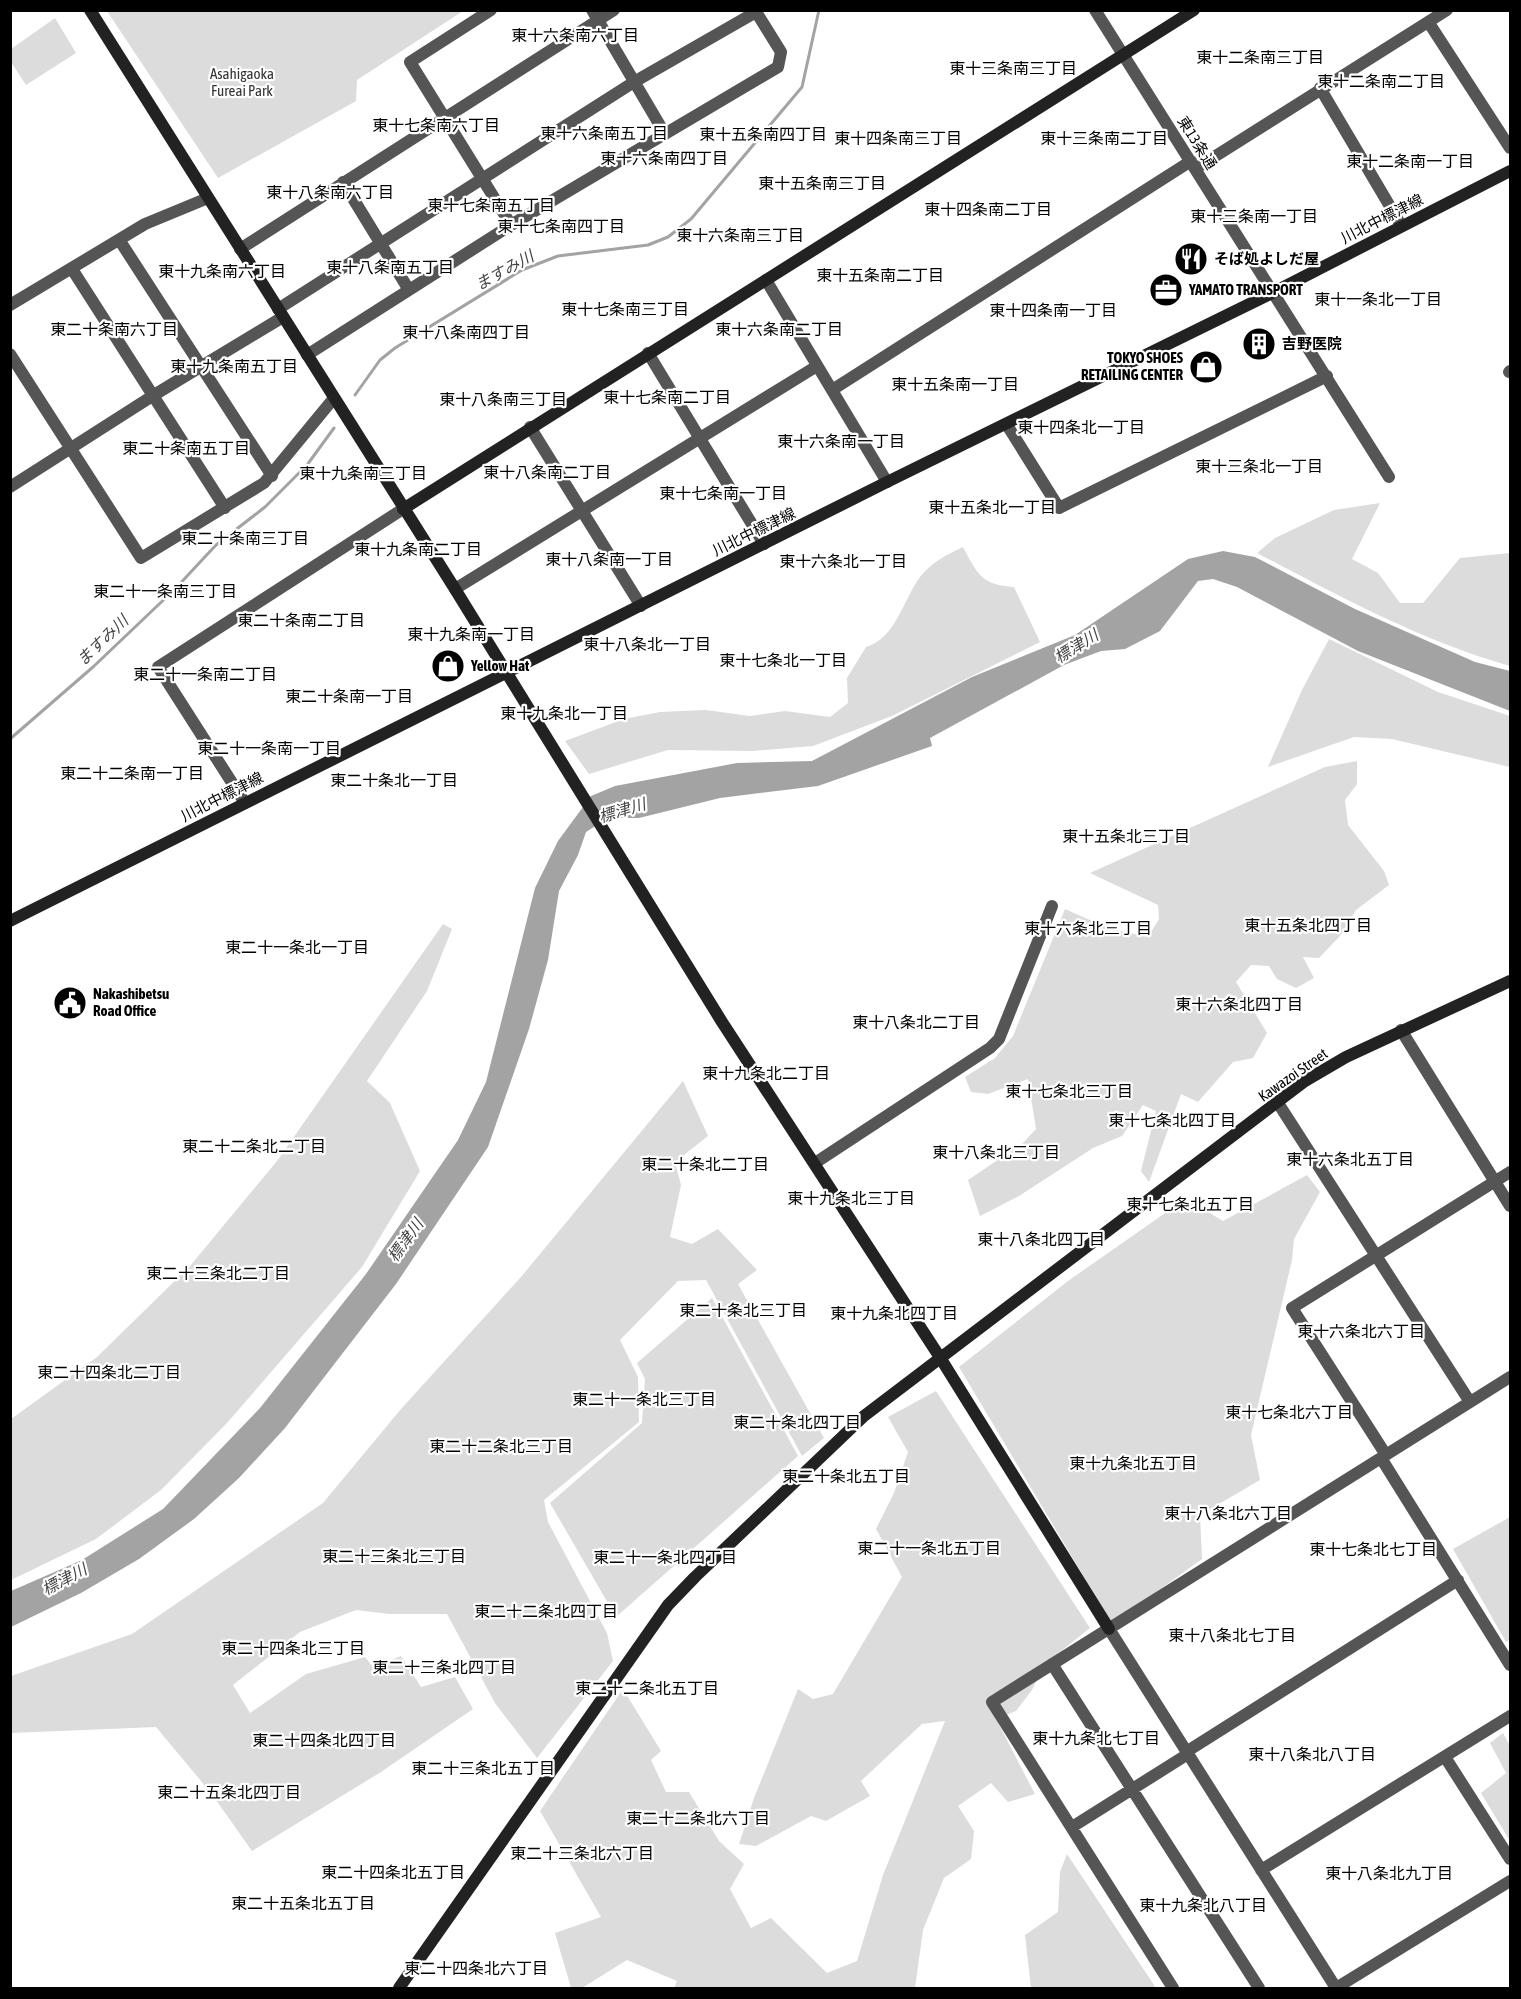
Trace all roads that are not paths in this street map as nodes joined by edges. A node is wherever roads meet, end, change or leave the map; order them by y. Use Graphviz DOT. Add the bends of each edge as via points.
graph roads {
  1 [pos="90,10"];
  2 [pos="491,10"];
  3 [pos="614,10"];
  4 [pos="1095,10"];
  5 [pos="1194,10"];
  6 [pos="755,11"];
  7 [pos="1446,11"];
  8 [pos="595,16"];
  9 [pos="1429,23"];
  10 [pos="1123,56"];
  11 [pos="634,82"];
  12 [pos="1320,88"];
  13 [pos="446,118"];
  14 [pos="665,134"];
  15 [pos="1510,148"];
  16 [pos="1193,165"];
  17 [pos="1510,171"];
  18 [pos="483,178"];
  19 [pos="343,182"];
  20 [pos="208,198"];
  21 [pos="510,225"];
  22 [pos="1401,225"];
  23 [pos="120,240"];
  24 [pos="381,244"];
  25 [pos="240,249"];
  26 [pos="72,268"];
  27 [pos="766,280"];
  28 [pos="409,290"];
  29 [pos="1272,293"];
  30 [pos="10,304"];
  31 [pos="280,313"];
  32 [pos="648,353"];
  33 [pos="10,354"];
  34 [pos="307,355"];
  35 [pos="201,366"];
  36 [pos="817,366"];
  37 [pos="1327,376"];
  38 [pos="832,390"];
  39 [pos="154,395"];
  40 [pos="334,398"];
  41 [pos="1006,425"];
  42 [pos="530,427"];
  43 [pos="701,438"];
  44 [pos="71,450"];
  45 [pos="272,476"];
  46 [pos="1389,477"];
  47 [pos="887,482"];
  48 [pos="10,488"];
  49 [pos="225,508"];
  50 [pos="403,508"];
  51 [pos="583,512"];
  52 [pos="764,544"];
  53 [pos="455,589"];
  54 [pos="641,606"];
  55 [pos="506,672"];
  56 [pos="245,803"];
  57 [pos="1052,906"];
  58 [pos="10,921"];
  59 [pos="1510,981"];
  60 [pos="1401,1030"];
  61 [pos="1278,1102"];
  62 [pos="815,1163"];
  63 [pos="1510,1172"];
  64 [pos="1496,1182"];
  65 [pos="1510,1206"];
  66 [pos="1376,1255"];
  67 [pos="941,1359"];
  68 [pos="1510,1377"];
  69 [pos="1470,1402"];
  70 [pos="1384,1457"];
  71 [pos="1458,1580"];
  72 [pos="1110,1629"];
  73 [pos="1052,1664"];
  74 [pos="1510,1665"];
  75 [pos="1510,1716"];
  76 [pos="1187,1753"];
  77 [pos="1445,1757"];
  78 [pos="1131,1790"];
  79 [pos="1072,1827"];
  80 [pos="1510,1859"];
  81 [pos="1261,1870"];
  82 [pos="1510,1881"];
  83 [pos="1336,1988"];
  84 [pos="399,1989"];
  85 [pos="1173,1989"];
  86 [pos="1258,1989"];
  1 -- 20 [label="street"];
  2 -- 13 [label="street" via="410,62"];
  3 -- 8 [label="street"];
  4 -- 10 [label="street, 東13条通"];
  5 -- 10 [label="street"];
  6 -- 11 [label="street"];
  6 -- 14 [label="street" via="781,52 778,67"];
  7 -- 9 [label="street"];
  8 -- 11 [label="street"];
  8 -- 13 [label="street"];
  9 -- 12 [label="street"];
  9 -- 15 [label="street"];
  10 -- 16 [label="street, 東13条通"];
  10 -- 27 [label="street"];
  11 -- 14 [label="street"];
  11 -- 18 [label="street"];
  12 -- 16 [label="street"];
  12 -- 22 [label="street"];
  13 -- 18 [label="street"];
  13 -- 19 [label="street"];
  14 -- 21 [label="street"];
  16 -- 29 [label="street, 東13条通"];
  16 -- 38 [label="street"];
  17 -- 22 [label="street, 川北中標津線"];
  18 -- 21 [label="street"];
  18 -- 24 [label="street"];
  19 -- 24 [label="street"];
  19 -- 25 [label="street"];
  20 -- 23 [label="street" via="145,224"];
  20 -- 25 [label="street"];
  21 -- 28 [label="street"];
  22 -- 29 [label="street, 川北中標津線"];
  23 -- 26 [label="street"];
  23 -- 35 [label="street"];
  24 -- 28 [label="street"];
  24 -- 31 [label="street"];
  25 -- 31 [label="street"];
  26 -- 30 [label="street"];
  26 -- 39 [label="street"];
  27 -- 32 [label="street"];
  27 -- 36 [label="street"];
  28 -- 34 [label="street"];
  29 -- 37 [label="street, 東13条通"];
  29 -- 41 [label="street, 川北中標津線"];
  31 -- 34 [label="street"];
  31 -- 35 [label="street"];
  32 -- 42 [label="street"];
  32 -- 43 [label="street"];
  33 -- 44 [label="street"];
  34 -- 40 [label="street"];
  35 -- 39 [label="street"];
  35 -- 45 [label="street"];
  36 -- 38 [label="street"];
  36 -- 43 [label="street"];
  37 -- 41 [label="street" via="1059,508"];
  37 -- 46 [label="street, 東13条通"];
  38 -- 47 [label="street"];
  39 -- 44 [label="street"];
  39 -- 49 [label="street"];
  40 -- 45 [label="street"];
  40 -- 50 [label="street"];
  41 -- 47 [label="street, 川北中標津線"];
  42 -- 50 [label="street"];
  42 -- 51 [label="street"];
  43 -- 51 [label="street"];
  43 -- 52 [label="street"];
  44 -- 48 [label="street"];
  44 -- 49 [label="street" via="141,558"];
  45 -- 49 [label="street"];
  47 -- 52 [label="street, 川北中標津線"];
  50 -- 53 [label="street"];
  50 -- 56 [label="street" via="158,667"];
  51 -- 53 [label="street"];
  51 -- 54 [label="street"];
  52 -- 54 [label="street, 川北中標津線"];
  53 -- 55 [label="street"];
  54 -- 55 [label="street, 川北中標津線"];
  55 -- 56 [label="street, 川北中標津線"];
  55 -- 62 [label="street" via="722,1022"];
  56 -- 58 [label="street, 川北中標津線"];
  57 -- 62 [label="street" via="999,1039"];
  59 -- 60 [label="street, Kawazoi Street"];
  60 -- 61 [label="street, Kawazoi Street" via="1323,1069"];
  60 -- 64 [label="street"];
  61 -- 66 [label="street"];
  61 -- 67 [label="street, Kawazoi Street"];
  62 -- 67 [label="street"];
  63 -- 64 [label="street"];
  64 -- 65 [label="street"];
  64 -- 66 [label="street"];
  66 -- 69 [label="street"];
  66 -- 70 [label="street" via="1292,1308"];
  67 -- 72 [label="street"];
  67 -- 84 [label="street, Kawazoi Street" via="864,1416 668,1605"];
  68 -- 69 [label="street"];
  69 -- 70 [label="street"];
  70 -- 71 [label="street"];
  70 -- 72 [label="street"];
  71 -- 74 [label="street"];
  71 -- 76 [label="street"];
  72 -- 73 [label="street"];
  72 -- 76 [label="street"];
  73 -- 78 [label="street"];
  73 -- 79 [label="street" via="992,1702"];
  75 -- 77 [label="street"];
  76 -- 78 [label="street"];
  76 -- 81 [label="street"];
  77 -- 80 [label="street"];
  77 -- 81 [label="street"];
  78 -- 79 [label="street"];
  78 -- 86 [label="street"];
  79 -- 85 [label="street"];
  81 -- 83 [label="street"];
  82 -- 83 [label="street"];
}
